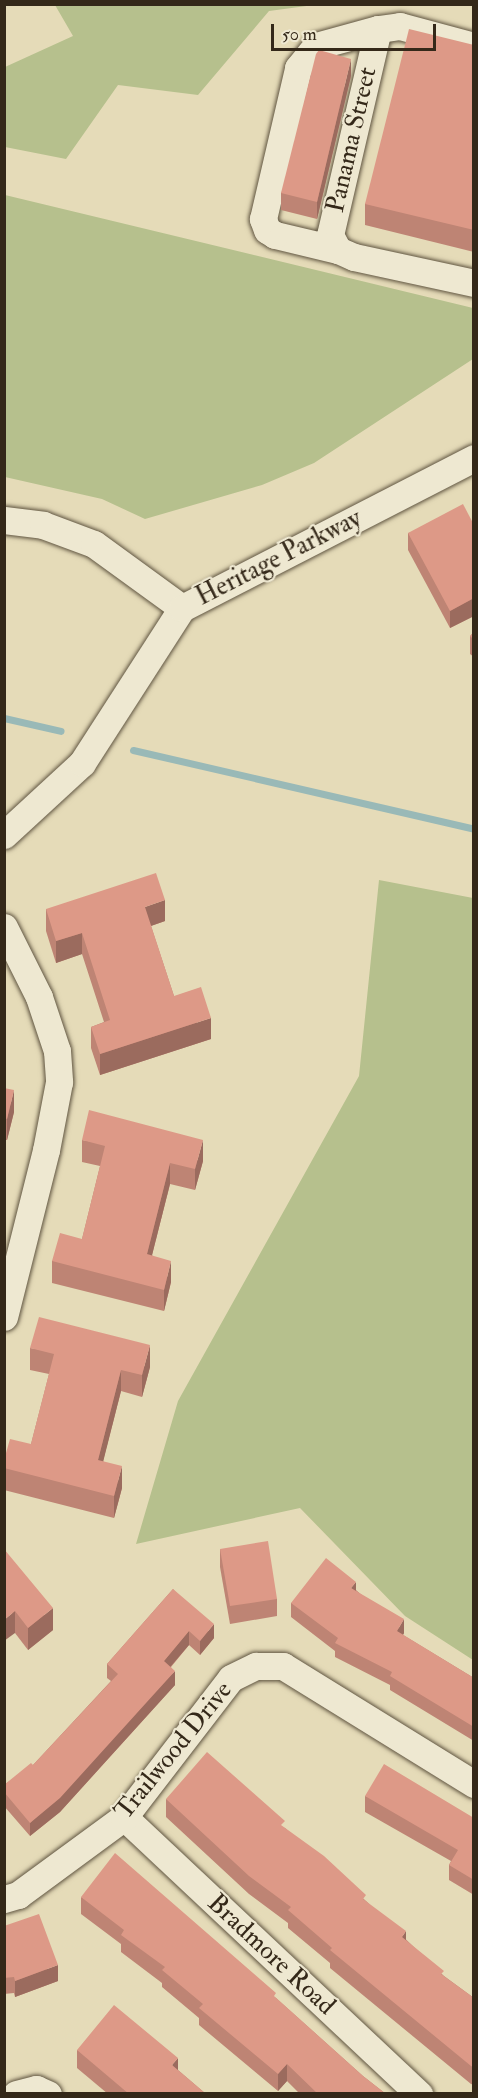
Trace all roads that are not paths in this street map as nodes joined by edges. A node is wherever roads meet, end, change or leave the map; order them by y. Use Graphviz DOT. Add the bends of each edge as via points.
graph roads {
  1 [pos="378,29"];
  2 [pos="474,46"];
  3 [pos="338,250"];
  4 [pos="474,283"];
  5 [pos="473,459"];
  6 [pos="4,520"];
  7 [pos="182,608"];
  8 [pos="4,835"];
  9 [pos="4,927"];
  10 [pos="4,1317"];
  11 [pos="474,1784"];
  12 [pos="124,1818"];
  13 [pos="4,1899"];
  14 [pos="16,2094"];
  15 [pos="48,2094"];
  16 [pos="419,2094"];
  1 -- 2 [label="street, Panama Street" via="400,26"];
  1 -- 3 [label="street, Panama Street" via="330,235"];
  1 -- 3 [label="street, Panama Street" via="316,45 298,68 263,219 267,230 275,235"];
  3 -- 4 [label="street, Panama Street" via="354,257"];
  5 -- 7 [label="street, Heritage Parkway"];
  6 -- 7 [label="street" via="43,525 94,544"];
  7 -- 8 [label="street, Heritage Parkway" via="81,763"];
  9 -- 10 [label="street" via="39,997 57,1051 59,1082"];
  11 -- 12 [label="street, Trailwood Drive" via="283,1666 256,1666 231,1678"];
  12 -- 13 [label="street, Trailwood Drive" via="18,1895"];
  12 -- 16 [label="street, Bradmore Road"];
  14 -- 15 [label="street" via="36,2089"];
}
